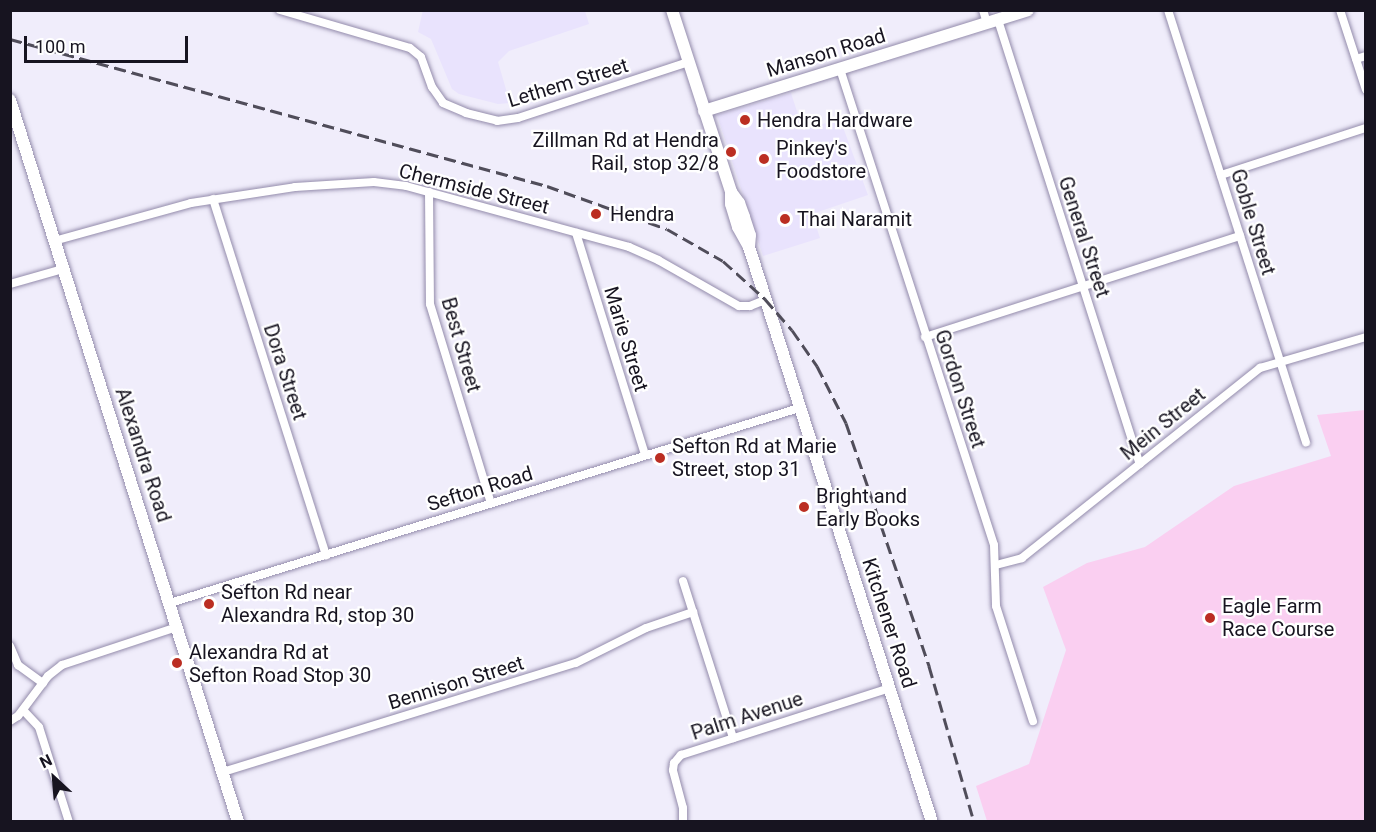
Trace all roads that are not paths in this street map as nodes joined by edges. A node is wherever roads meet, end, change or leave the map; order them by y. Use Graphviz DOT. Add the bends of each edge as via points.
graph roads {
  1 [pos="280,10"];
  2 [pos="672,10"];
  3 [pos="983,10"];
  4 [pos="1028,10"];
  5 [pos="1167,10"];
  6 [pos="1340,10"];
  7 [pos="992,22"];
  8 [pos="1365,56"];
  9 [pos="1356,59"];
  10 [pos="688,62"];
  11 [pos="840,69"];
  12 [pos="1365,90"];
  13 [pos="12,108"];
  14 [pos="704,111"];
  15 [pos="1365,128"];
  16 [pos="1221,175"];
  17 [pos="429,192"];
  18 [pos="213,199"];
  19 [pos="576,233"];
  20 [pos="1240,236"];
  21 [pos="54,241"];
  22 [pos="63,269"];
  23 [pos="10,284"];
  24 [pos="1083,287"];
  25 [pos="765,300"];
  26 [pos="925,337"];
  27 [pos="1365,337"];
  28 [pos="1280,361"];
  29 [pos="799,408"];
  30 [pos="1306,443"];
  31 [pos="645,455"];
  32 [pos="1140,464"];
  33 [pos="491,503"];
  34 [pos="326,555"];
  35 [pos="996,565"];
  36 [pos="683,581"];
  37 [pos="170,603"];
  38 [pos="693,612"];
  39 [pos="177,627"];
  40 [pos="10,646"];
  41 [pos="43,683"];
  42 [pos="890,688"];
  43 [pos="24,711"];
  44 [pos="10,721"];
  45 [pos="1033,721"];
  46 [pos="733,738"];
  47 [pos="223,772"];
  48 [pos="69,822"];
  49 [pos="238,822"];
  50 [pos="683,822"];
  51 [pos="932,822"];
  1 -- 10 [label="street, Lethem Street" via="410,48 421,57 432,87 443,103 497,121 518,118"];
  2 -- 10 [label="street, Kitchener Road"];
  3 -- 7 [label="street, General Street"];
  4 -- 7 [label="street, Manson Road"];
  5 -- 16 [label="street, Goble Street"];
  6 -- 9 [label="street"];
  7 -- 11 [label="street, Manson Road"];
  7 -- 24 [label="street, General Street"];
  8 -- 9 [label="street"];
  9 -- 12 [label="street"];
  10 -- 14 [label="street, Kitchener Road"];
  11 -- 14 [label="street, Manson Road"];
  11 -- 26 [label="street, Gordon Street"];
  13 -- 21 [label="street, Alexandra Road"];
  14 -- 25 [label="street, Kitchener Road" via="731,192 747,226 749,247"];
  15 -- 16 [label="street"];
  16 -- 20 [label="street, Goble Street"];
  17 -- 18 [label="street, Chermside Street" via="374,182 343,183"];
  17 -- 19 [label="street, Chermside Street"];
  17 -- 33 [label="street, Best Street" via="430,304"];
  18 -- 21 [label="street, Chermside Street"];
  18 -- 34 [label="street, Dora Street"];
  19 -- 25 [label="street, Chermside Street" via="644,253 739,306"];
  19 -- 31 [label="street, Marie Street"];
  20 -- 24 [label="street"];
  20 -- 28 [label="street, Goble Street"];
  21 -- 22 [label="street, Alexandra Road"];
  22 -- 23 [label="street"];
  22 -- 37 [label="street, Alexandra Road"];
  24 -- 26 [label="street"];
  24 -- 32 [label="street, General Street"];
  25 -- 29 [label="street, Kitchener Road"];
  26 -- 35 [label="street, Gordon Street" via="994,545"];
  27 -- 28 [label="street, Mein Street"];
  28 -- 30 [label="street, Goble Street"];
  28 -- 32 [label="street, Mein Street" via="1252,373"];
  29 -- 31 [label="street, Sefton Road"];
  29 -- 42 [label="street, Kitchener Road"];
  31 -- 33 [label="street, Sefton Road"];
  32 -- 35 [label="street, Mein Street" via="1022,558"];
  33 -- 34 [label="street, Sefton Road"];
  34 -- 37 [label="street, Sefton Road"];
  35 -- 45 [label="street, Gordon Street" via="996,606"];
  36 -- 38 [label="street"];
  37 -- 39 [label="street, Alexandra Road"];
  38 -- 46 [label="street"];
  38 -- 47 [label="street, Bennison Street" via="646,628 576,663"];
  39 -- 41 [label="street" via="62,665"];
  39 -- 47 [label="street, Alexandra Road"];
  40 -- 41 [label="street" via="18,665"];
  41 -- 43 [label="street"];
  42 -- 46 [label="street, Palm Avenue"];
  42 -- 51 [label="street, Kitchener Road"];
  43 -- 44 [label="street"];
  43 -- 48 [label="street" via="39,727"];
  46 -- 50 [label="street, Palm Avenue" via="675,760 673,770"];
  47 -- 49 [label="street, Alexandra Road"];
}
